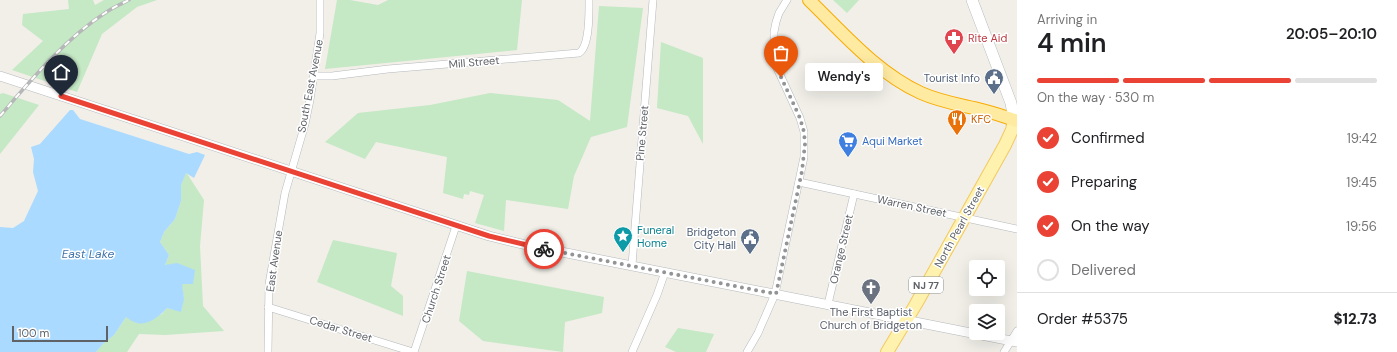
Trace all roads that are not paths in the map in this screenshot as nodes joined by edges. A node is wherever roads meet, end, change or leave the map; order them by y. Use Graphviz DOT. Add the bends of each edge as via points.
graph roads {
  1 [pos="320,0"];
  2 [pos="589,0"];
  3 [pos="653,0"];
  4 [pos="787,0"];
  5 [pos="809,0"];
  6 [pos="972,0"];
  7 [pos="0,76"];
  8 [pos="314,76"];
  9 [pos="1015,121"];
  10 [pos="291,172"];
  11 [pos="799,182"];
  12 [pos="854,194"];
  13 [pos="964,218"];
  14 [pos="456,226"];
  15 [pos="1017,229"];
  16 [pos="632,265"];
  17 [pos="665,272"];
  18 [pos="776,294"];
  19 [pos="828,304"];
  20 [pos="268,307"];
  21 [pos="906,320"];
  22 [pos="1017,331"];
  23 [pos="1014,341"];
  24 [pos="268,352"];
  25 [pos="414,352"];
  26 [pos="632,352"];
  27 [pos="747,352"];
  28 [pos="887,352"];
  29 [pos="1004,352"];
  1 -- 8 [label="street, South East Avenue" via="320,32"];
  2 -- 8 [label="street, Mill Street" via="586,41 583,51 579,53"];
  3 -- 16 [label="street, Pine Street"];
  4 -- 11 [label="street" via="776,22 774,51 776,66 804,132 804,158"];
  5 -- 9 [label="highway" via="874,62 902,82 930,97"];
  6 -- 9 [label="main road" via="1011,102"];
  7 -- 10 [label="street"];
  8 -- 10 [label="street, South East Avenue" via="305,124"];
  9 -- 13 [label="main road, North Pearl Street / NJ 77" via="1005,145"];
  10 -- 14 [label="street"];
  10 -- 20 [label="street, East Avenue" via="280,216 269,284"];
  11 -- 12 [label="street, Warren Street"];
  11 -- 18 [label="street"];
  12 -- 13 [label="street, Warren Street"];
  12 -- 19 [label="street, Orange Street"];
  13 -- 15 [label="street, Warren Street"];
  13 -- 21 [label="main road, North Pearl Street / NJ 77"];
  14 -- 16 [label="street" via="526,245"];
  14 -- 25 [label="street, Church Street"];
  16 -- 17 [label="street"];
  17 -- 18 [label="street"];
  17 -- 26 [label="street"];
  18 -- 19 [label="street"];
  18 -- 27 [label="street"];
  19 -- 21 [label="street"];
  20 -- 24 [label="street, East Avenue"];
  20 -- 25 [label="street, Cedar Street"];
  21 -- 23 [label="street"];
  21 -- 28 [label="main road, North Pearl Street / NJ 77"];
  22 -- 23 [label="street"];
  23 -- 29 [label="street"];
}
